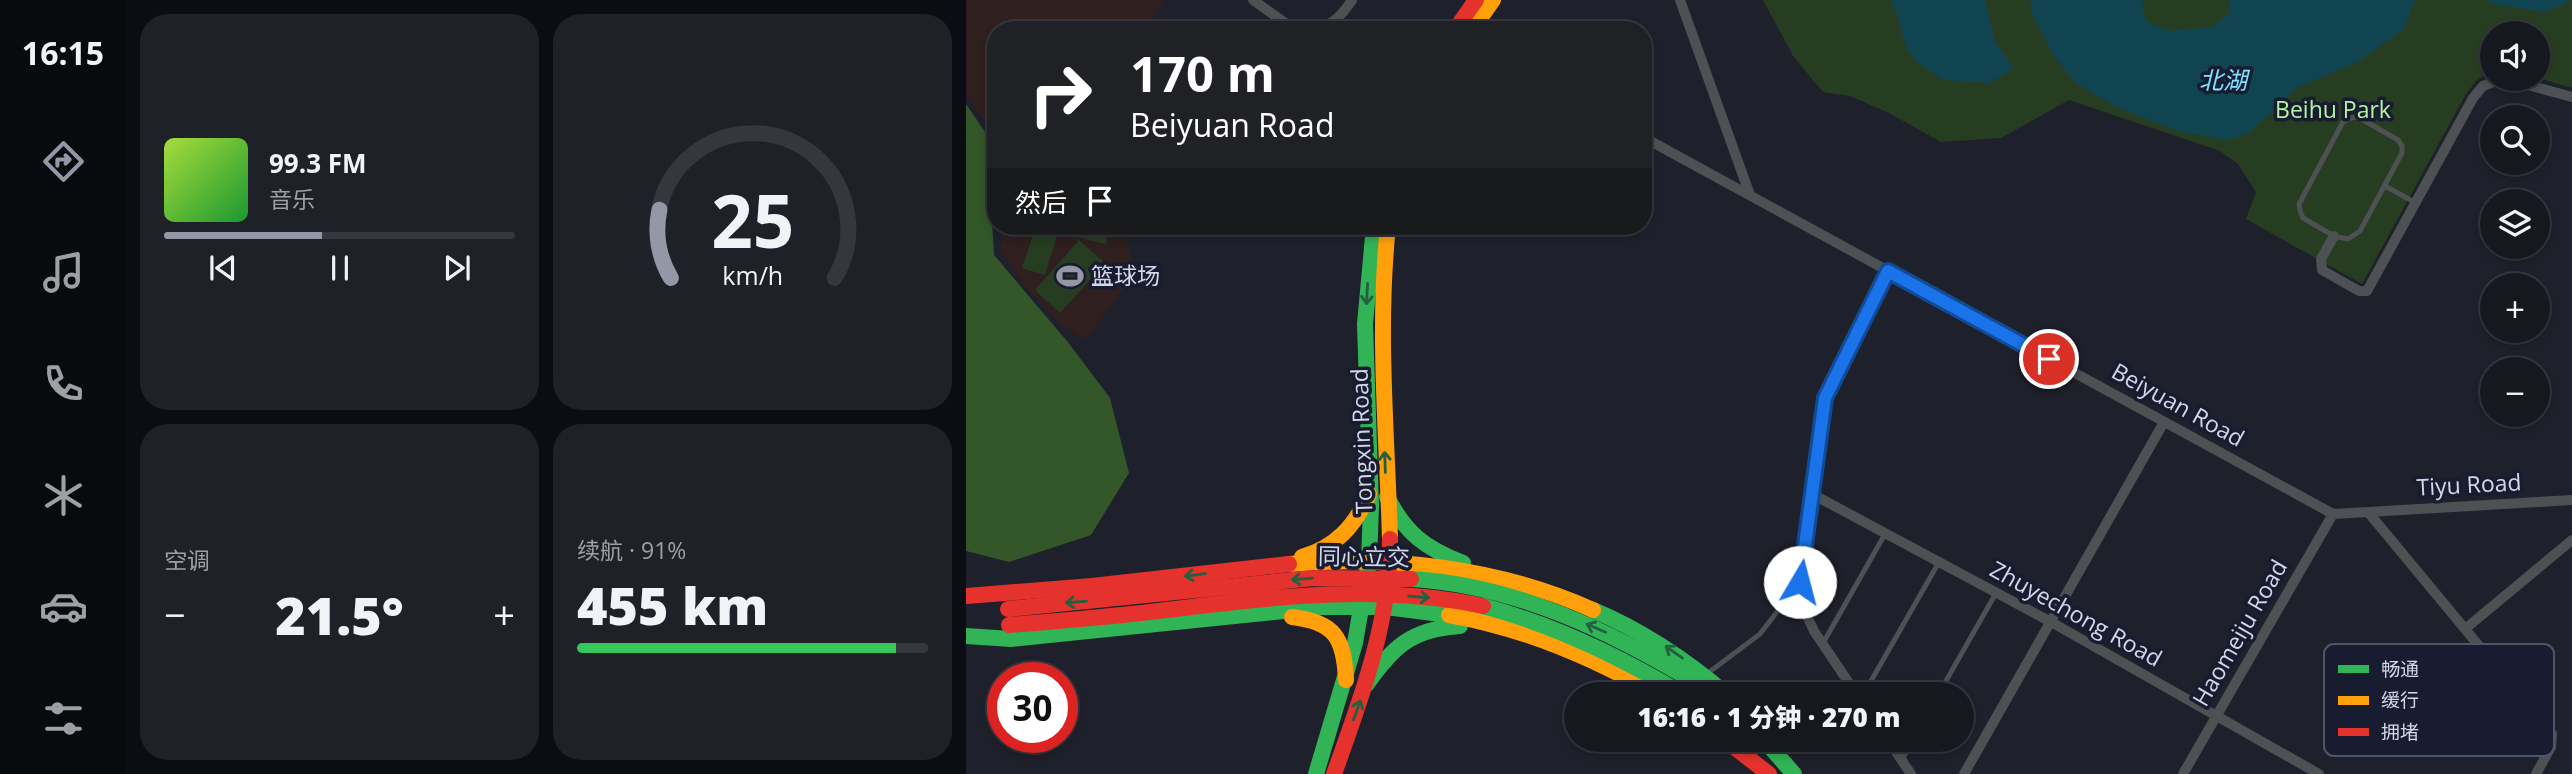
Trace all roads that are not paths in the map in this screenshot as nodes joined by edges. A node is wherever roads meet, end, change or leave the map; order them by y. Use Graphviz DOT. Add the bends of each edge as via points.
graph roads {
  1 [pos="1253,0"];
  2 [pos="1352,0"];
  3 [pos="1476,0"];
  4 [pos="1493,0"];
  5 [pos="1680,0"];
  6 [pos="1282,21"];
  7 [pos="1334,21"];
  8 [pos="1461,21"];
  9 [pos="1478,21"];
  10 [pos="2480,90"];
  11 [pos="2549,91"];
  12 [pos="2572,97"];
  13 [pos="1652,142"];
  14 [pos="2385,186"];
  15 [pos="1750,195"];
  16 [pos="2416,202"];
  17 [pos="1373,235"];
  18 [pos="1387,235"];
  19 [pos="2334,236"];
  20 [pos="1888,271"];
  21 [pos="2164,422"];
  22 [pos="1369,494"];
  23 [pos="1812,494"];
  24 [pos="1387,497"];
  25 [pos="2572,500"];
  26 [pos="2368,512"];
  27 [pos="2333,514"];
  28 [pos="1885,534"];
  29 [pos="2572,540"];
  30 [pos="1369,562"];
  31 [pos="1939,562"];
  32 [pos="1390,563"];
  33 [pos="1245,568"];
  34 [pos="1513,582"];
  35 [pos="1800,582"];
  36 [pos="1996,593"];
  37 [pos="966,596"];
  38 [pos="966,606"];
  39 [pos="1362,607"];
  40 [pos="1382,608"];
  41 [pos="1249,614"];
  42 [pos="1009,617"];
  43 [pos="2051,622"];
  44 [pos="966,625"];
  45 [pos="1501,626"];
  46 [pos="2465,629"];
  47 [pos="966,636"];
  48 [pos="2477,644"];
  49 [pos="1822,645"];
  50 [pos="1346,680"];
  51 [pos="1635,682"];
  52 [pos="1661,682"];
  53 [pos="1699,682"];
  54 [pos="1702,682"];
  55 [pos="1708,682"];
  56 [pos="1848,682"];
  57 [pos="1870,682"];
  58 [pos="1945,682"];
  59 [pos="1366,685"];
  60 [pos="2216,716"];
  61 [pos="1741,752"];
  62 [pos="1748,752"];
  63 [pos="1775,752"];
  64 [pos="1778,752"];
  65 [pos="1896,752"];
  66 [pos="1906,752"];
  67 [pos="2546,757"];
  68 [pos="1902,760"];
  69 [pos="1790,769"];
  70 [pos="1316,774"];
  71 [pos="1334,774"];
  72 [pos="1769,774"];
  73 [pos="1911,774"];
  74 [pos="1964,774"];
  75 [pos="2183,774"];
  76 [pos="2319,774"];
  77 [pos="2536,774"];
  78 [pos="2547,774"];
  1 -- 6 [label="street"];
  2 -- 7 [label="street"];
  3 -- 8 [label="main road"];
  4 -- 9 [label="main road"];
  5 -- 15 [label="street"];
  10 -- 16 [label="street"];
  11 -- 12 [label="street"];
  13 -- 15 [label="street, Beiyuan Road"];
  14 -- 16 [label="lane"];
  14 -- 19 [label="lane" via="2357,235"];
  14 -- 19 [label="lane" via="2400,157 2400,142 2358,117 2347,119 2299,204 2303,218"];
  15 -- 20 [label="street, Beiyuan Road"];
  16 -- 19 [label="street" via="2364,292 2322,270 2321,259"];
  17 -- 22 [label="main road, Tongxin Road, one-way" via="1365,338"];
  24 -- 18 [label="main road, Tongxin Road, one-way" via="1380,325"];
  20 -- 21 [label="street, Beiyuan Road"];
  20 -- 23 [label="street" via="1825,398"];
  21 -- 27 [label="street, Beiyuan Road"];
  21 -- 43 [label="street"];
  22 -- 30 [label="main road, Tongxin Road"];
  22 -- 33 [label="main road" via="1360,518 1329,547"];
  23 -- 28 [label="street, Zhuyechong Road"];
  23 -- 35 [label="street"];
  24 -- 32 [label="main road, Tongxin Road"];
  24 -- 34 [label="main road" via="1415,540 1434,552"];
  25 -- 26 [label="street, Tiyu Road"];
  26 -- 27 [label="street"];
  26 -- 46 [label="street"];
  27 -- 60 [label="street, Haomeiju Road"];
  28 -- 31 [label="street, Zhuyechong Road"];
  28 -- 49 [label="lane"];
  29 -- 46 [label="street"];
  30 -- 32 [label="main road"];
  30 -- 33 [label="main road"];
  30 -- 39 [label="main road, Tongxin Road"];
  31 -- 36 [label="street, Zhuyechong Road"];
  31 -- 57 [label="lane"];
  32 -- 34 [label="main road" via="1457,569"];
  32 -- 40 [label="main road, Tongxin Road"];
  33 -- 37 [label="main road, one-way"];
  54 -- 34 [label="main road, one-way" via="1666,646 1566,598"];
  35 -- 49 [label="street" via="1807,616"];
  35 -- 55 [label="lane" via="1760,634"];
  36 -- 43 [label="street, Zhuyechong Road"];
  36 -- 58 [label="lane"];
  38 -- 42 [label="main road"];
  39 -- 40 [label="main road"];
  39 -- 41 [label="main road"];
  39 -- 50 [label="main road, Tongxin Road"];
  40 -- 45 [label="main road" via="1450,614"];
  40 -- 59 [label="main road, Tongxin Road"];
  41 -- 47 [label="main road" via="1011,639"];
  41 -- 50 [label="main road" via="1298,617 1329,628 1345,652"];
  42 -- 44 [label="main road"];
  42 -- 52 [label="main road, 同心立交, one-way, bridge" via="1343,592 1452,600 1555,628"];
  53 -- 42 [label="main road, 同心立交, one-way, bridge" via="1560,612 1455,584 1343,576 1246,584"];
  43 -- 60 [label="street, Zhuyechong Road"];
  43 -- 74 [label="street"];
  45 -- 51 [label="main road" via="1550,640"];
  45 -- 59 [label="main road" via="1436,626 1409,638 1385,658"];
  46 -- 48 [label="street"];
  49 -- 56 [label="street"];
  50 -- 70 [label="main road, Tongxin Road"];
  71 -- 59 [label="main road, Tongxin Road, one-way"];
  60 -- 75 [label="street, Haomeiju Road"];
  60 -- 76 [label="street, Zhuyechong Road"];
  61 -- 72 [label="main road"];
  62 -- 72 [label="main road"];
  63 -- 69 [label="main road"];
  64 -- 69 [label="main road"];
  65 -- 68 [label="street"];
  66 -- 68 [label="lane"];
  67 -- 77 [label="street"];
  67 -- 78 [label="street" via="2543,766"];
  68 -- 73 [label="street"];
}
